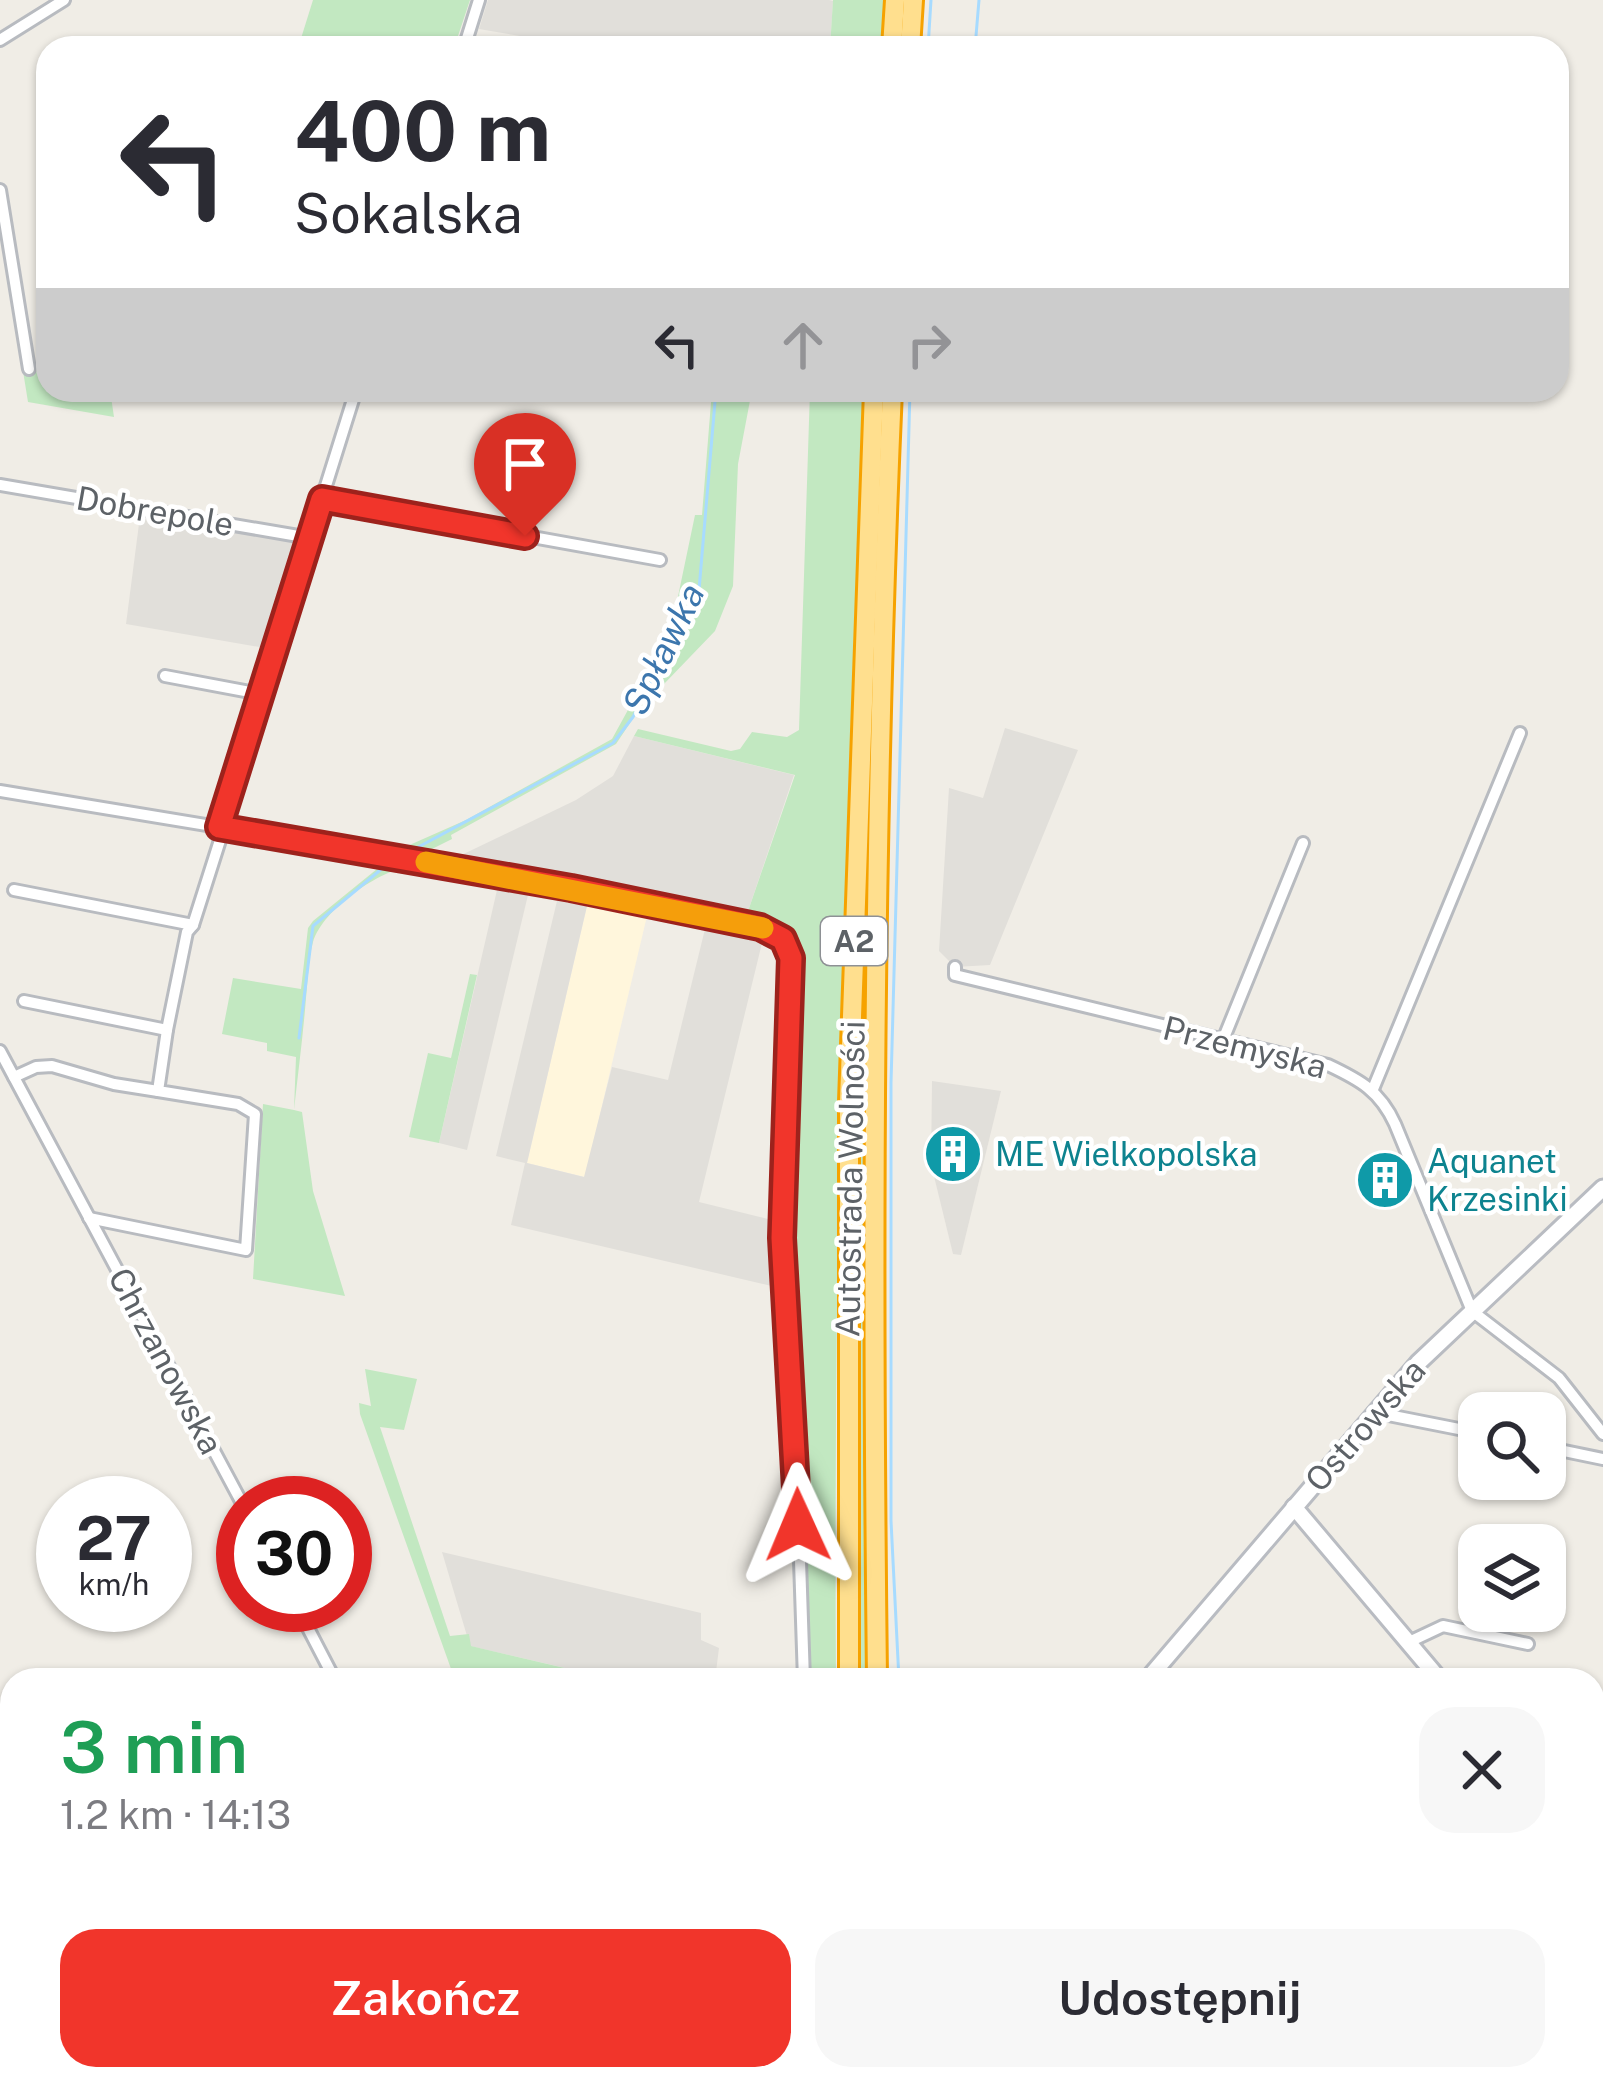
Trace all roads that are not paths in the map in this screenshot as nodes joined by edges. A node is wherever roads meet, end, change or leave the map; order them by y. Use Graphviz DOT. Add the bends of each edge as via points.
graph roads {
  1 [pos="64,0"];
  2 [pos="478,0"];
  3 [pos="895,0"];
  4 [pos="913,0"];
  5 [pos="43,7"];
  6 [pos="468,36"];
  7 [pos="893,36"];
  8 [pos="911,36"];
  9 [pos="0,40"];
  10 [pos="0,190"];
  11 [pos="29,369"];
  12 [pos="352,402"];
  13 [pos="874,402"];
  14 [pos="892,402"];
  15 [pos="0,485"];
  16 [pos="322,499"];
  17 [pos="310,538"];
  18 [pos="660,560"];
  19 [pos="165,676"];
  20 [pos="261,694"];
  21 [pos="1520,733"];
  22 [pos="0,791"];
  23 [pos="219,827"];
  24 [pos="1303,843"];
  25 [pos="14,890"];
  26 [pos="194,925"];
  27 [pos="955,967"];
  28 [pos="24,1001"];
  29 [pos="167,1030"];
  30 [pos="1223,1040"];
  31 [pos="0,1051"];
  32 [pos="14,1077"];
  33 [pos="1373,1089"];
  34 [pos="158,1091"];
  35 [pos="1603,1188"];
  36 [pos="89,1218"];
  37 [pos="1472,1311"];
  38 [pos="1373,1412"];
  39 [pos="1458,1429"];
  40 [pos="1603,1434"];
  41 [pos="1566,1450"];
  42 [pos="1600,1454"];
  43 [pos="227,1476"];
  44 [pos="1294,1507"];
  45 [pos="875,1526"];
  46 [pos="310,1632"];
  47 [pos="1409,1642"];
  48 [pos="1528,1644"];
  49 [pos="329,1668"];
  50 [pos="804,1668"];
  51 [pos="849,1668"];
  52 [pos="877,1668"];
  53 [pos="890,1668"];
  54 [pos="1157,1668"];
  55 [pos="1431,1668"];
  1 -- 5 [label="street"];
  2 -- 6 [label="street"];
  3 -- 7 [label="highway"];
  4 -- 8 [label="highway"];
  5 -- 9 [label="street"];
  10 -- 11 [label="street"];
  12 -- 16 [label="street"];
  13 -- 51 [label="highway, Autostrada Wolności / A2" via="849,1084"];
  14 -- 45 [label="highway, Autostrada Wolności / A2" via="880,730"];
  15 -- 17 [label="street, Dobrepole"];
  16 -- 17 [label="street"];
  16 -- 18 [label="street"];
  17 -- 20 [label="street"];
  19 -- 20 [label="street"];
  20 -- 23 [label="street"];
  21 -- 33 [label="street"];
  22 -- 23 [label="street"];
  23 -- 26 [label="street"];
  23 -- 50 [label="street" via="541,883 760,927 783,939 791,958 782,1238"];
  24 -- 30 [label="street"];
  25 -- 26 [label="street"];
  26 -- 29 [label="street"];
  27 -- 30 [label="street, Przemyska" via="955,975"];
  28 -- 29 [label="street"];
  29 -- 34 [label="street"];
  30 -- 33 [label="street, Przemyska" via="1328,1065"];
  31 -- 32 [label="street, Chrzanowska"];
  32 -- 34 [label="street" via="52,1066"];
  32 -- 36 [label="street, Chrzanowska"];
  33 -- 37 [label="street"];
  34 -- 36 [label="street, Chrzanowska" via="255,1114 246,1250"];
  35 -- 37 [label="street, Ostrowska"];
  36 -- 43 [label="street, Chrzanowska"];
  37 -- 38 [label="street, Ostrowska"];
  37 -- 40 [label="street" via="1559,1378"];
  38 -- 39 [label="street"];
  38 -- 44 [label="street, Ostrowska"];
  41 -- 42 [label="street"];
  44 -- 47 [label="street"];
  44 -- 54 [label="street, Ostrowska"];
  45 -- 52 [label="highway, Autostrada Wolności / A2"];
  45 -- 53 [label="highway"];
  46 -- 49 [label="street"];
  47 -- 48 [label="street" via="1442,1626"];
  47 -- 55 [label="street"];
}
